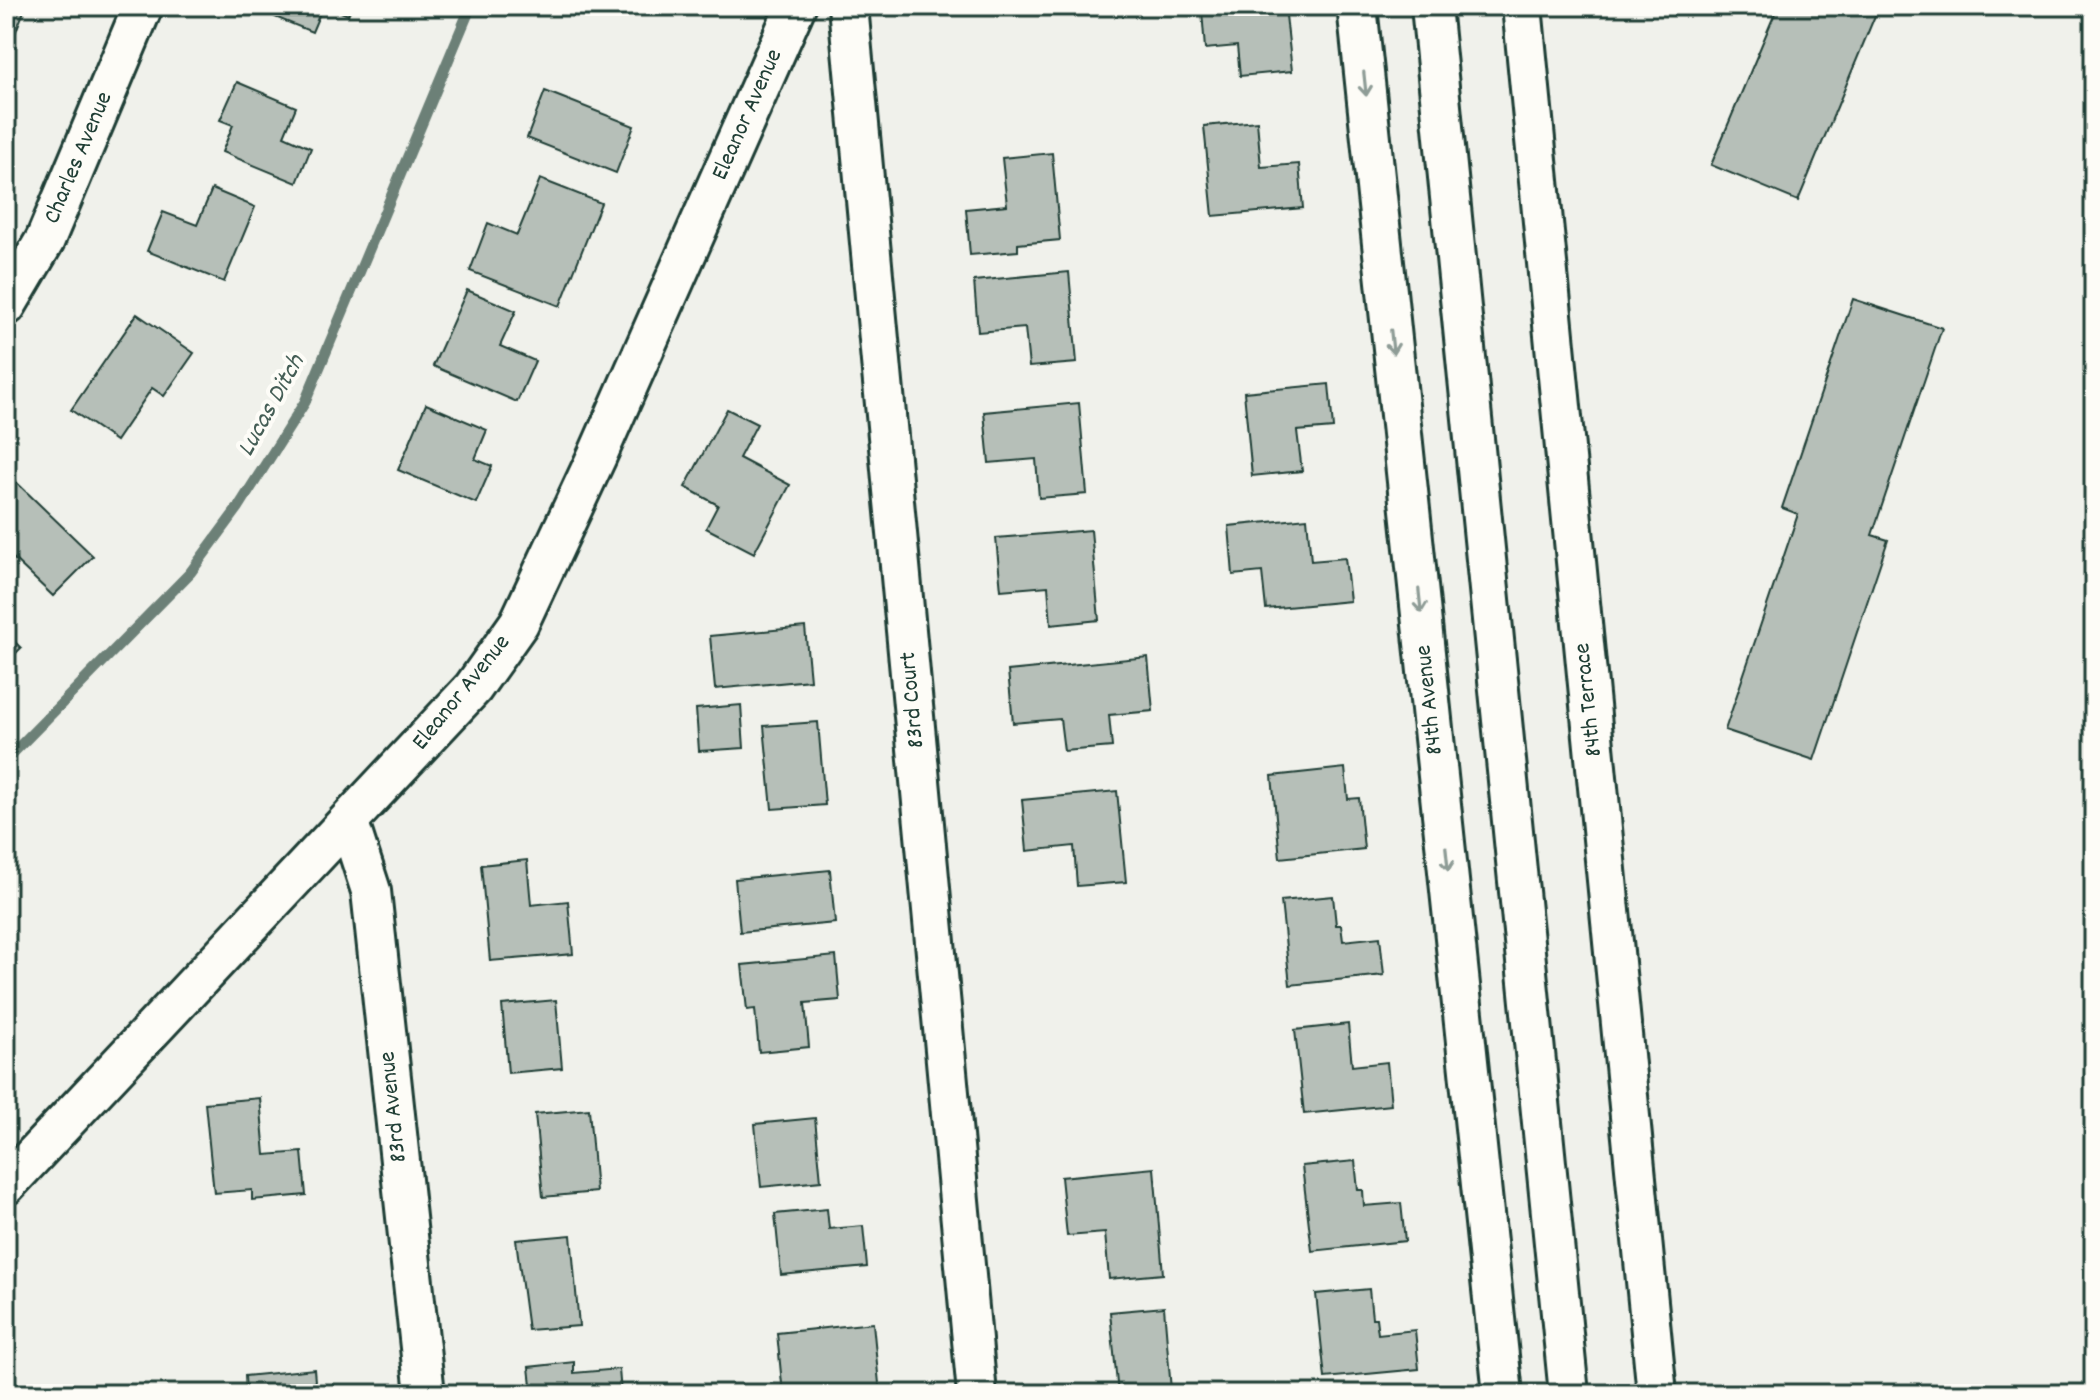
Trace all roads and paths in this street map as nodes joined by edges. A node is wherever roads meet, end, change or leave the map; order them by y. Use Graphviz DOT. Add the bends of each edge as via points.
graph roads {
  1 [pos="143,6"];
  2 [pos="796,6"];
  3 [pos="848,6"];
  4 [pos="1357,6"];
  5 [pos="1431,6"];
  6 [pos="1522,6"];
  7 [pos="6,306"];
  8 [pos="349,823"];
  9 [pos="6,1185"];
  10 [pos="425,1394"];
  11 [pos="977,1394"];
  12 [pos="1503,1394"];
  13 [pos="1569,1394"];
  14 [pos="1657,1394"];
  1 -- 7 [label="street, Charles Avenue" via="45,240"];
  2 -- 8 [label="street, Eleanor Avenue" via="519,623 473,688"];
  3 -- 11 [label="street, 83rd Court"];
  4 -- 12 [label="street, 84th Avenue, one-way"];
  5 -- 13 [label="street"];
  6 -- 14 [label="street, 84th Terrace"];
  8 -- 9 [label="street, Eleanor Avenue"];
  8 -- 10 [label="street, 83rd Avenue" via="371,891"];
}
